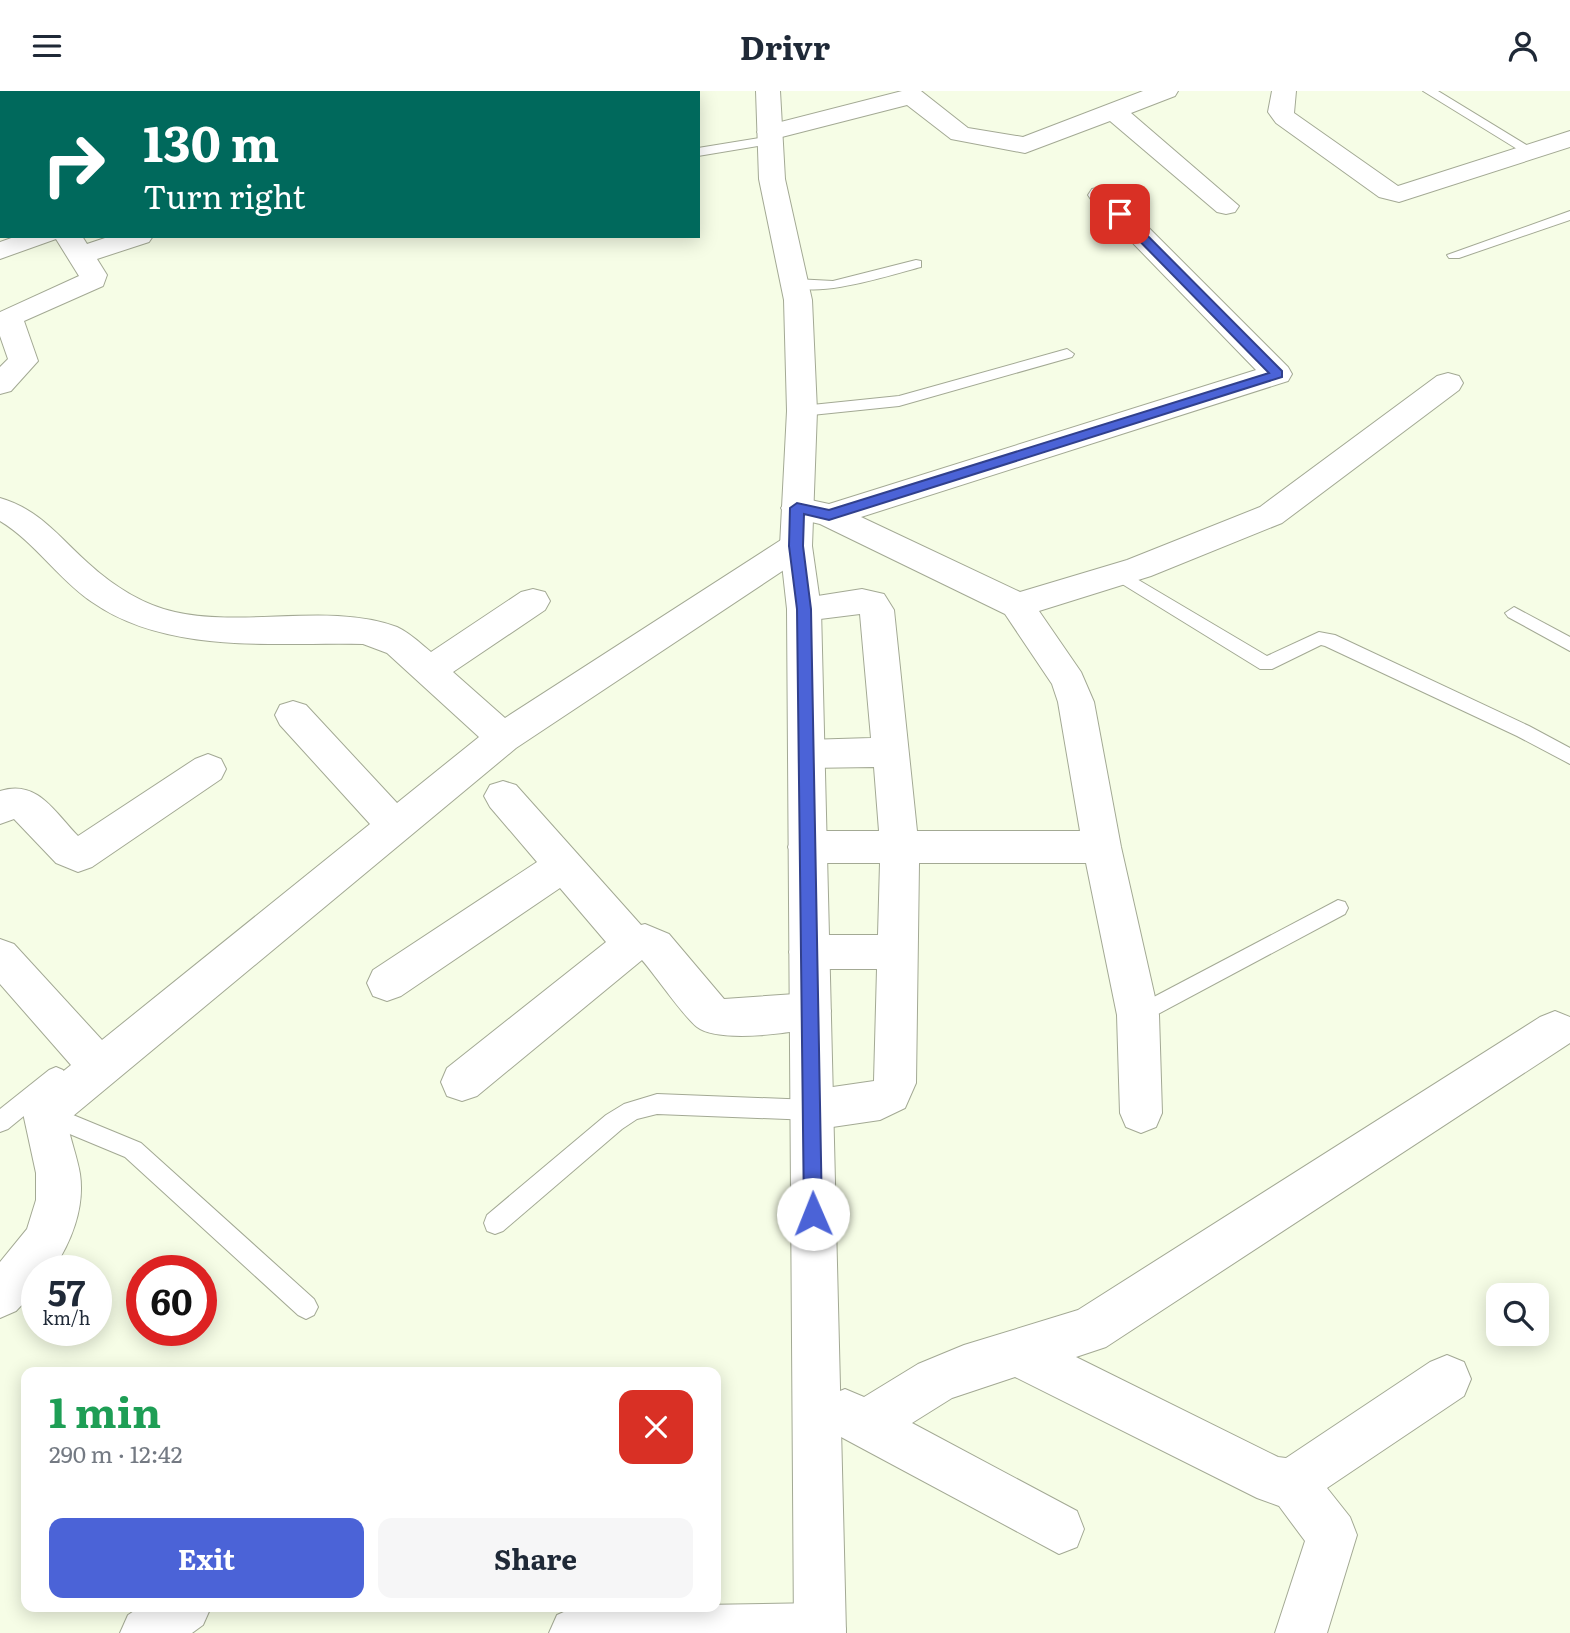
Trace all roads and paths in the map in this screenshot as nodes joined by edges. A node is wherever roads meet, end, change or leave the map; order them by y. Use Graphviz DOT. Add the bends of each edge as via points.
graph roads {
  1 [pos="768,91"];
  2 [pos="1166,91"];
  3 [pos="1284,91"];
  4 [pos="1429,91"];
  5 [pos="1113,111"];
  6 [pos="770,136"];
  7 [pos="1570,139"];
  8 [pos="700,152"];
  9 [pos="1532,152"];
  10 [pos="1101,195"];
  11 [pos="1226,206"];
  12 [pos="1570,215"];
  13 [pos="39,238"];
  14 [pos="126,238"];
  15 [pos="73,246"];
  16 [pos="0,251"];
  17 [pos="1454,255"];
  18 [pos="916,264"];
  19 [pos="795,283"];
  20 [pos="1067,355"];
  21 [pos="1448,383"];
  22 [pos="0,384"];
  23 [pos="802,411"];
  24 [pos="0,509"];
  25 [pos="813,511"];
  26 [pos="796,546"];
  27 [pos="1120,575"];
  28 [pos="533,601"];
  29 [pos="1032,601"];
  30 [pos="804,609"];
  31 [pos="1514,613"];
  32 [pos="1570,645"];
  33 [pos="429,671"];
  34 [pos="293,715"];
  35 [pos="503,738"];
  36 [pos="891,751"];
  37 [pos="806,754"];
  38 [pos="1570,757"];
  39 [pos="208,769"];
  40 [pos="503,796"];
  41 [pos="0,809"];
  42 [pos="395,826"];
  43 [pos="807,847"];
  44 [pos="900,847"];
  45 [pos="1102,847"];
  46 [pos="562,865"];
  47 [pos="1338,908"];
  48 [pos="633,944"];
  49 [pos="809,952"];
  50 [pos="898,952"];
  51 [pos="0,956"];
  52 [pos="387,983"];
  53 [pos="810,1011"];
  54 [pos="1138,1016"];
  55 [pos="1555,1030"];
  56 [pos="94,1059"];
  57 [pos="462,1082"];
  58 [pos="812,1109"];
  59 [pos="44,1113"];
  60 [pos="1141,1113"];
  61 [pos="0,1122"];
  62 [pos="495,1223"];
  63 [pos="0,1295"];
  64 [pos="306,1307"];
  65 [pos="1017,1353"];
  66 [pos="1447,1379"];
  67 [pos="816,1397"];
  68 [pos="865,1424"];
  69 [pos="1292,1483"];
  70 [pos="1059,1529"];
  71 [pos="820,1631"];
  72 [pos="575,1633"];
  73 [pos="1301,1633"];
  1 -- 6 [label="street"];
  2 -- 5 [label="street"];
  3 -- 9 [label="street" via="1281,111 1285,117 1388,191 1399,194"];
  4 -- 9 [label="lane"];
  5 -- 6 [label="street" via="1024,145 960,134 912,96"];
  5 -- 11 [label="street"];
  6 -- 8 [label="lane"];
  6 -- 19 [label="street" via="772,179"];
  7 -- 9 [label="street"];
  10 -- 25 [label="street" via="1277,374"];
  12 -- 17 [label="lane"];
  13 -- 16 [label="street"];
  14 -- 15 [label="street"];
  15 -- 22 [label="street" via="93,281 13,315 9,326 23,361"];
  18 -- 19 [label="lane" via="833,285"];
  19 -- 23 [label="street"];
  20 -- 23 [label="lane" via="899,401"];
  21 -- 27 [label="street" via="1271,515"];
  23 -- 25 [label="street"];
  24 -- 33 [label="street" via="17,515 83,579 163,624 363,631 399,644"];
  25 -- 26 [label="street"];
  25 -- 29 [label="street"];
  26 -- 30 [label="street"];
  26 -- 35 [label="street"];
  27 -- 29 [label="street"];
  27 -- 38 [label="lane" via="1266,664 1319,638 1329,640"];
  28 -- 33 [label="street"];
  29 -- 45 [label="street" via="1029,619 1069,681 1076,702"];
  30 -- 36 [label="street" via="862,601 877,610"];
  30 -- 37 [label="street"];
  31 -- 32 [label="lane"];
  33 -- 35 [label="street"];
  34 -- 42 [label="street"];
  35 -- 42 [label="street"];
  36 -- 37 [label="street"];
  36 -- 44 [label="street"];
  37 -- 43 [label="street"];
  39 -- 41 [label="street" via="78,856 20,801"];
  40 -- 46 [label="street"];
  42 -- 56 [label="street"];
  43 -- 44 [label="street"];
  43 -- 49 [label="street"];
  44 -- 45 [label="street"];
  44 -- 50 [label="street"];
  45 -- 54 [label="street"];
  46 -- 48 [label="street"];
  46 -- 52 [label="street"];
  47 -- 54 [label="lane"];
  48 -- 53 [label="street" via="645,941 655,946 712,1015 726,1018"];
  48 -- 57 [label="street"];
  49 -- 50 [label="street"];
  49 -- 53 [label="street"];
  50 -- 58 [label="street" via="895,1083 890,1094 880,1100"];
  51 -- 56 [label="street"];
  53 -- 58 [label="street"];
  54 -- 60 [label="street"];
  55 -- 65 [label="street" via="1088,1330"];
  56 -- 59 [label="street"];
  56 -- 61 [label="lane"];
  58 -- 62 [label="lane" via="657,1104 632,1111"];
  58 -- 67 [label="street"];
  59 -- 63 [label="street" via="59,1181 55,1224 32,1263"];
  59 -- 64 [label="lane" via="133,1150"];
  65 -- 68 [label="street" via="935,1381"];
  65 -- 69 [label="street" via="1274,1481"];
  66 -- 69 [label="street"];
  67 -- 68 [label="street"];
  67 -- 71 [label="street"];
  68 -- 70 [label="street"];
  69 -- 73 [label="street" via="1332,1535"];
  71 -- 72 [label="street"];
}
